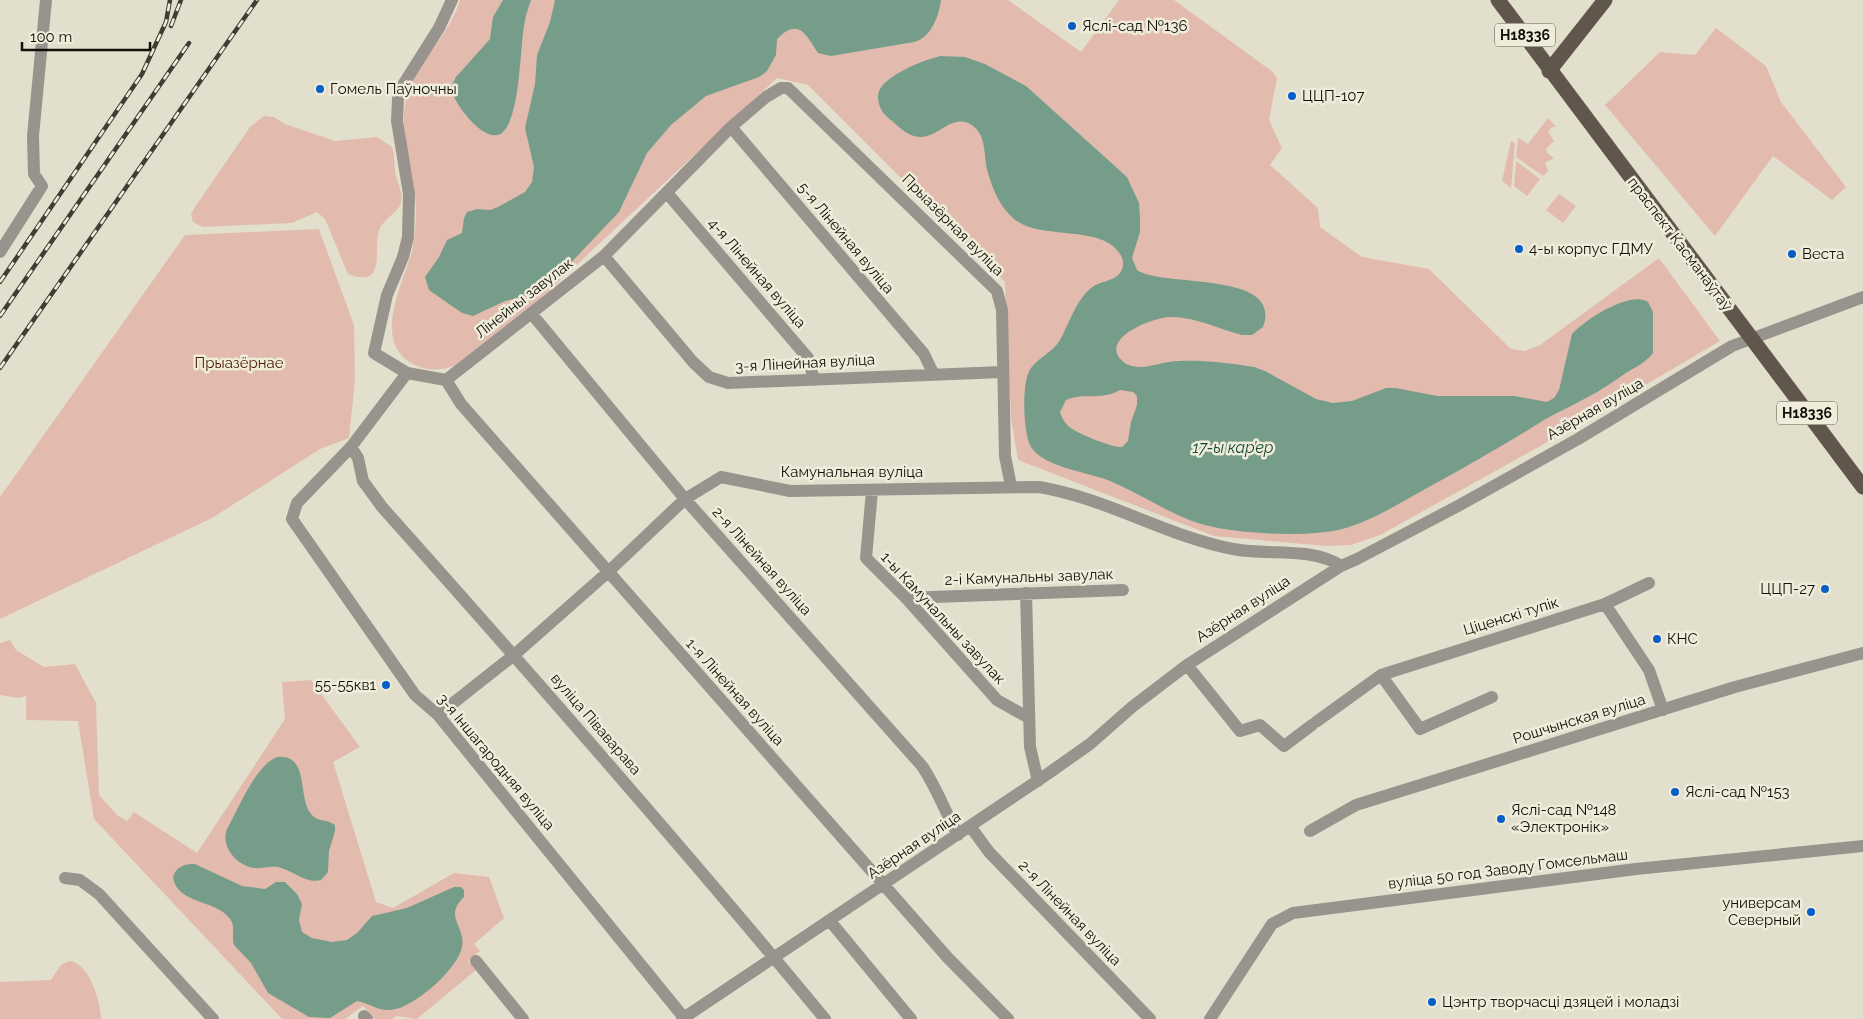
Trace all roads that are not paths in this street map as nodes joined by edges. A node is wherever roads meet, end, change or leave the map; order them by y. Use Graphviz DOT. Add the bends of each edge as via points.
graph roads {
  1 [pos="46,0"];
  2 [pos="452,0"];
  3 [pos="1498,0"];
  4 [pos="1605,0"];
  5 [pos="1549,71"];
  6 [pos="788,88"];
  7 [pos="731,127"];
  8 [pos="667,193"];
  9 [pos="0,252"];
  10 [pos="604,256"];
  11 [pos="1863,296"];
  12 [pos="531,313"];
  13 [pos="1752,338"];
  14 [pos="1002,372"];
  15 [pos="406,373"];
  16 [pos="933,373"];
  17 [pos="446,380"];
  18 [pos="814,380"];
  19 [pos="351,447"];
  20 [pos="1011,486"];
  21 [pos="1863,487"];
  22 [pos="872,491"];
  23 [pos="686,499"];
  24 [pos="1341,566"];
  25 [pos="608,573"];
  26 [pos="1649,584"];
  27 [pos="1123,590"];
  28 [pos="1026,593"];
  29 [pos="906,598"];
  30 [pos="1605,604"];
  31 [pos="1863,653"];
  32 [pos="514,655"];
  33 [pos="1187,665"];
  34 [pos="1381,675"];
  35 [pos="1492,697"];
  36 [pos="1663,710"];
  37 [pos="438,715"];
  38 [pos="1029,718"];
  39 [pos="1038,780"];
  40 [pos="970,826"];
  41 [pos="1310,831"];
  42 [pos="958,835"];
  43 [pos="1863,846"];
  44 [pos="65,878"];
  45 [pos="884,884"];
  46 [pos="830,921"];
  47 [pos="775,958"];
  48 [pos="476,961"];
  49 [pos="213,1019"];
  50 [pos="523,1019"];
  51 [pos="684,1019"];
  52 [pos="825,1019"];
  53 [pos="910,1019"];
  54 [pos="1008,1019"];
  55 [pos="1150,1019"];
  56 [pos="1210,1019"];
  1 -- 9 [label="street" via="33,136 34,174 42,186"];
  2 -- 15 [label="street" via="439,28 403,85 397,110 409,194 408,237 387,295 374,353"];
  3 -- 5 [label="main road, праспект Касманаўтаў / Н18336"];
  4 -- 5 [label="main road"];
  5 -- 13 [label="main road, праспект Касманаўтаў / Н18336"];
  6 -- 7 [label="street, Лінейны завулак" via="781,88 766,97"];
  6 -- 14 [label="street, Прыазёрная вуліца" via="997,291 1002,310"];
  7 -- 8 [label="street, Лінейны завулак"];
  7 -- 16 [label="street, 5-я Лінейная вуліца" via="924,354"];
  8 -- 10 [label="street, Лінейны завулак"];
  8 -- 18 [label="street, 4-я Лінейная вуліца" via="808,358"];
  10 -- 12 [label="street, Лінейны завулак"];
  10 -- 18 [label="street, 3-я Лінейная вуліца" via="709,377 728,383"];
  11 -- 13 [label="street, Азёрная вуліца"];
  12 -- 17 [label="street, Лінейны завулак"];
  12 -- 23 [label="street, 2-я Лінейная вуліца"];
  13 -- 21 [label="main road, праспект Касманаўтаў / Н18336"];
  13 -- 24 [label="street, Азёрная вуліца" via="1732,346 1466,502"];
  14 -- 16 [label="street, 3-я Лінейная вуліца"];
  14 -- 20 [label="street, Прыазёрная вуліца" via="1005,456"];
  15 -- 17 [label="street"];
  15 -- 19 [label="street"];
  16 -- 18 [label="street, 3-я Лінейная вуліца"];
  17 -- 25 [label="street, 1-я Лінейная вуліца" via="461,404"];
  19 -- 32 [label="street, вуліца Піваварава" via="358,458 363,481 382,507"];
  19 -- 37 [label="street, 3-я Іншагародняя вуліца" via="298,503 292,520 415,695"];
  20 -- 22 [label="street, Камунальная вуліца"];
  20 -- 24 [label="street, Камунальная вуліца" via="1039,486 1069,492 1202,542 1236,550 1324,558"];
  22 -- 23 [label="street, Камунальная вуліца" via="790,491 721,477"];
  22 -- 29 [label="street, 1-ы Камунальны завулак" via="866,558"];
  23 -- 25 [label="street, Камунальная вуліца"];
  23 -- 42 [label="street, 2-я Лінейная вуліца" via="922,766"];
  24 -- 33 [label="street, Азёрная вуліца"];
  25 -- 32 [label="street, Камунальная вуліца"];
  25 -- 45 [label="street, 1-я Лінейная вуліца"];
  26 -- 30 [label="street, Ціценскі тупік"];
  27 -- 28 [label="street, 2-і Камунальны завулак"];
  28 -- 29 [label="street, 2-і Камунальны завулак"];
  28 -- 38 [label="street"];
  29 -- 38 [label="street, 1-ы Камунальны завулак" via="997,700"];
  30 -- 34 [label="street, Ціценскі тупік"];
  30 -- 36 [label="street" via="1650,670"];
  31 -- 36 [label="street, Рошчынская вуліца"];
  32 -- 37 [label="street, Камунальная вуліца"];
  32 -- 47 [label="street, вуліца Піваварава"];
  33 -- 34 [label="street, Ціценскі тупік" via="1240,731 1260,725 1284,746"];
  33 -- 39 [label="street, Азёрная вуліца" via="1090,744"];
  34 -- 35 [label="street" via="1420,729"];
  36 -- 41 [label="street, Рошчынская вуліца" via="1356,805"];
  37 -- 51 [label="street, 3-я Іншагародняя вуліца"];
  38 -- 39 [label="street" via="1030,747"];
  39 -- 40 [label="street, Азёрная вуліца"];
  40 -- 42 [label="street, Азёрная вуліца"];
  40 -- 55 [label="street, 2-я Лінейная вуліца" via="989,852"];
  42 -- 45 [label="street, Азёрная вуліца"];
  43 -- 56 [label="street, вуліца 50 год Заводу Гомсельмаш" via="1636,869 1293,913 1272,924"];
  44 -- 49 [label="street" via="80,880 99,894"];
  45 -- 46 [label="street, Азёрная вуліца"];
  45 -- 54 [label="street, 1-я Лінейная вуліца" via="948,958"];
  46 -- 47 [label="street, Азёрная вуліца"];
  46 -- 53 [label="street"];
  47 -- 51 [label="street, Азёрная вуліца"];
  47 -- 52 [label="street, вуліца Піваварава"];
  48 -- 50 [label="street"];
}
